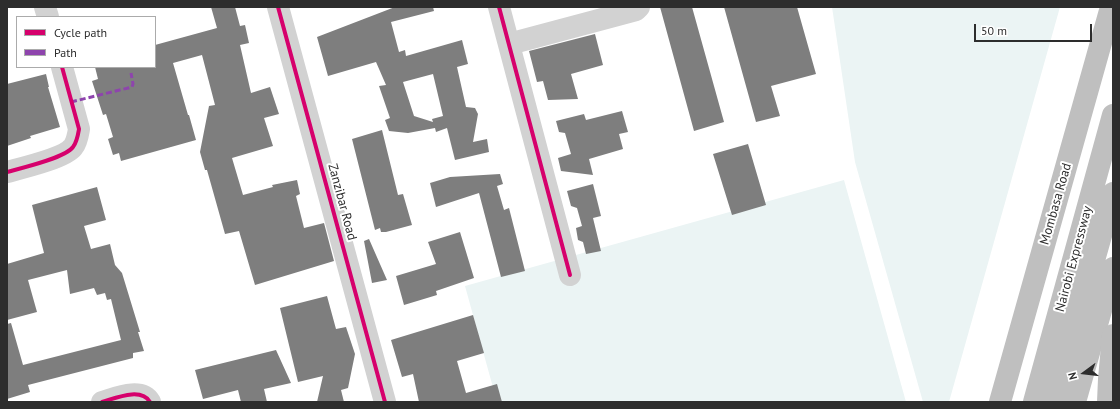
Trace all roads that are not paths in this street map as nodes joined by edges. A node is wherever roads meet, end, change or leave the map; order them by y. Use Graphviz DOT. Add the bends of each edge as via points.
graph roads {
  1 [pos="278,7"];
  2 [pos="499,7"];
  3 [pos="639,7"];
  4 [pos="1111,7"];
  5 [pos="509,44"];
  6 [pos="62,68"];
  7 [pos="1113,115"];
  8 [pos="7,172"];
  9 [pos="1113,193"];
  10 [pos="1113,268"];
  11 [pos="570,275"];
  12 [pos="1113,335"];
  13 [pos="1113,379"];
  14 [pos="102,402"];
  15 [pos="150,402"];
  16 [pos="385,402"];
  17 [pos="1000,402"];
  18 [pos="1034,402"];
  19 [pos="1054,402"];
  20 [pos="1075,402"];
  21 [pos="1108,402"];
  1 -- 16 [label="street, Zanzibar Road"];
  2 -- 5 [label="street"];
  3 -- 5 [label="street" via="636,10"];
  4 -- 17 [label="highway, Mombasa Road"];
  5 -- 11 [label="street"];
  6 -- 8 [label="street" via="79,129 73,148 63,154"];
  7 -- 18 [label="highway, Nairobi Expressway"];
  9 -- 19 [label="highway, Nairobi Expressway"];
  10 -- 20 [label="highway"];
  12 -- 21 [label="highway, bridge"];
  13 -- 21 [label="highway"];
  14 -- 15 [label="street" via="138,394"];
}
